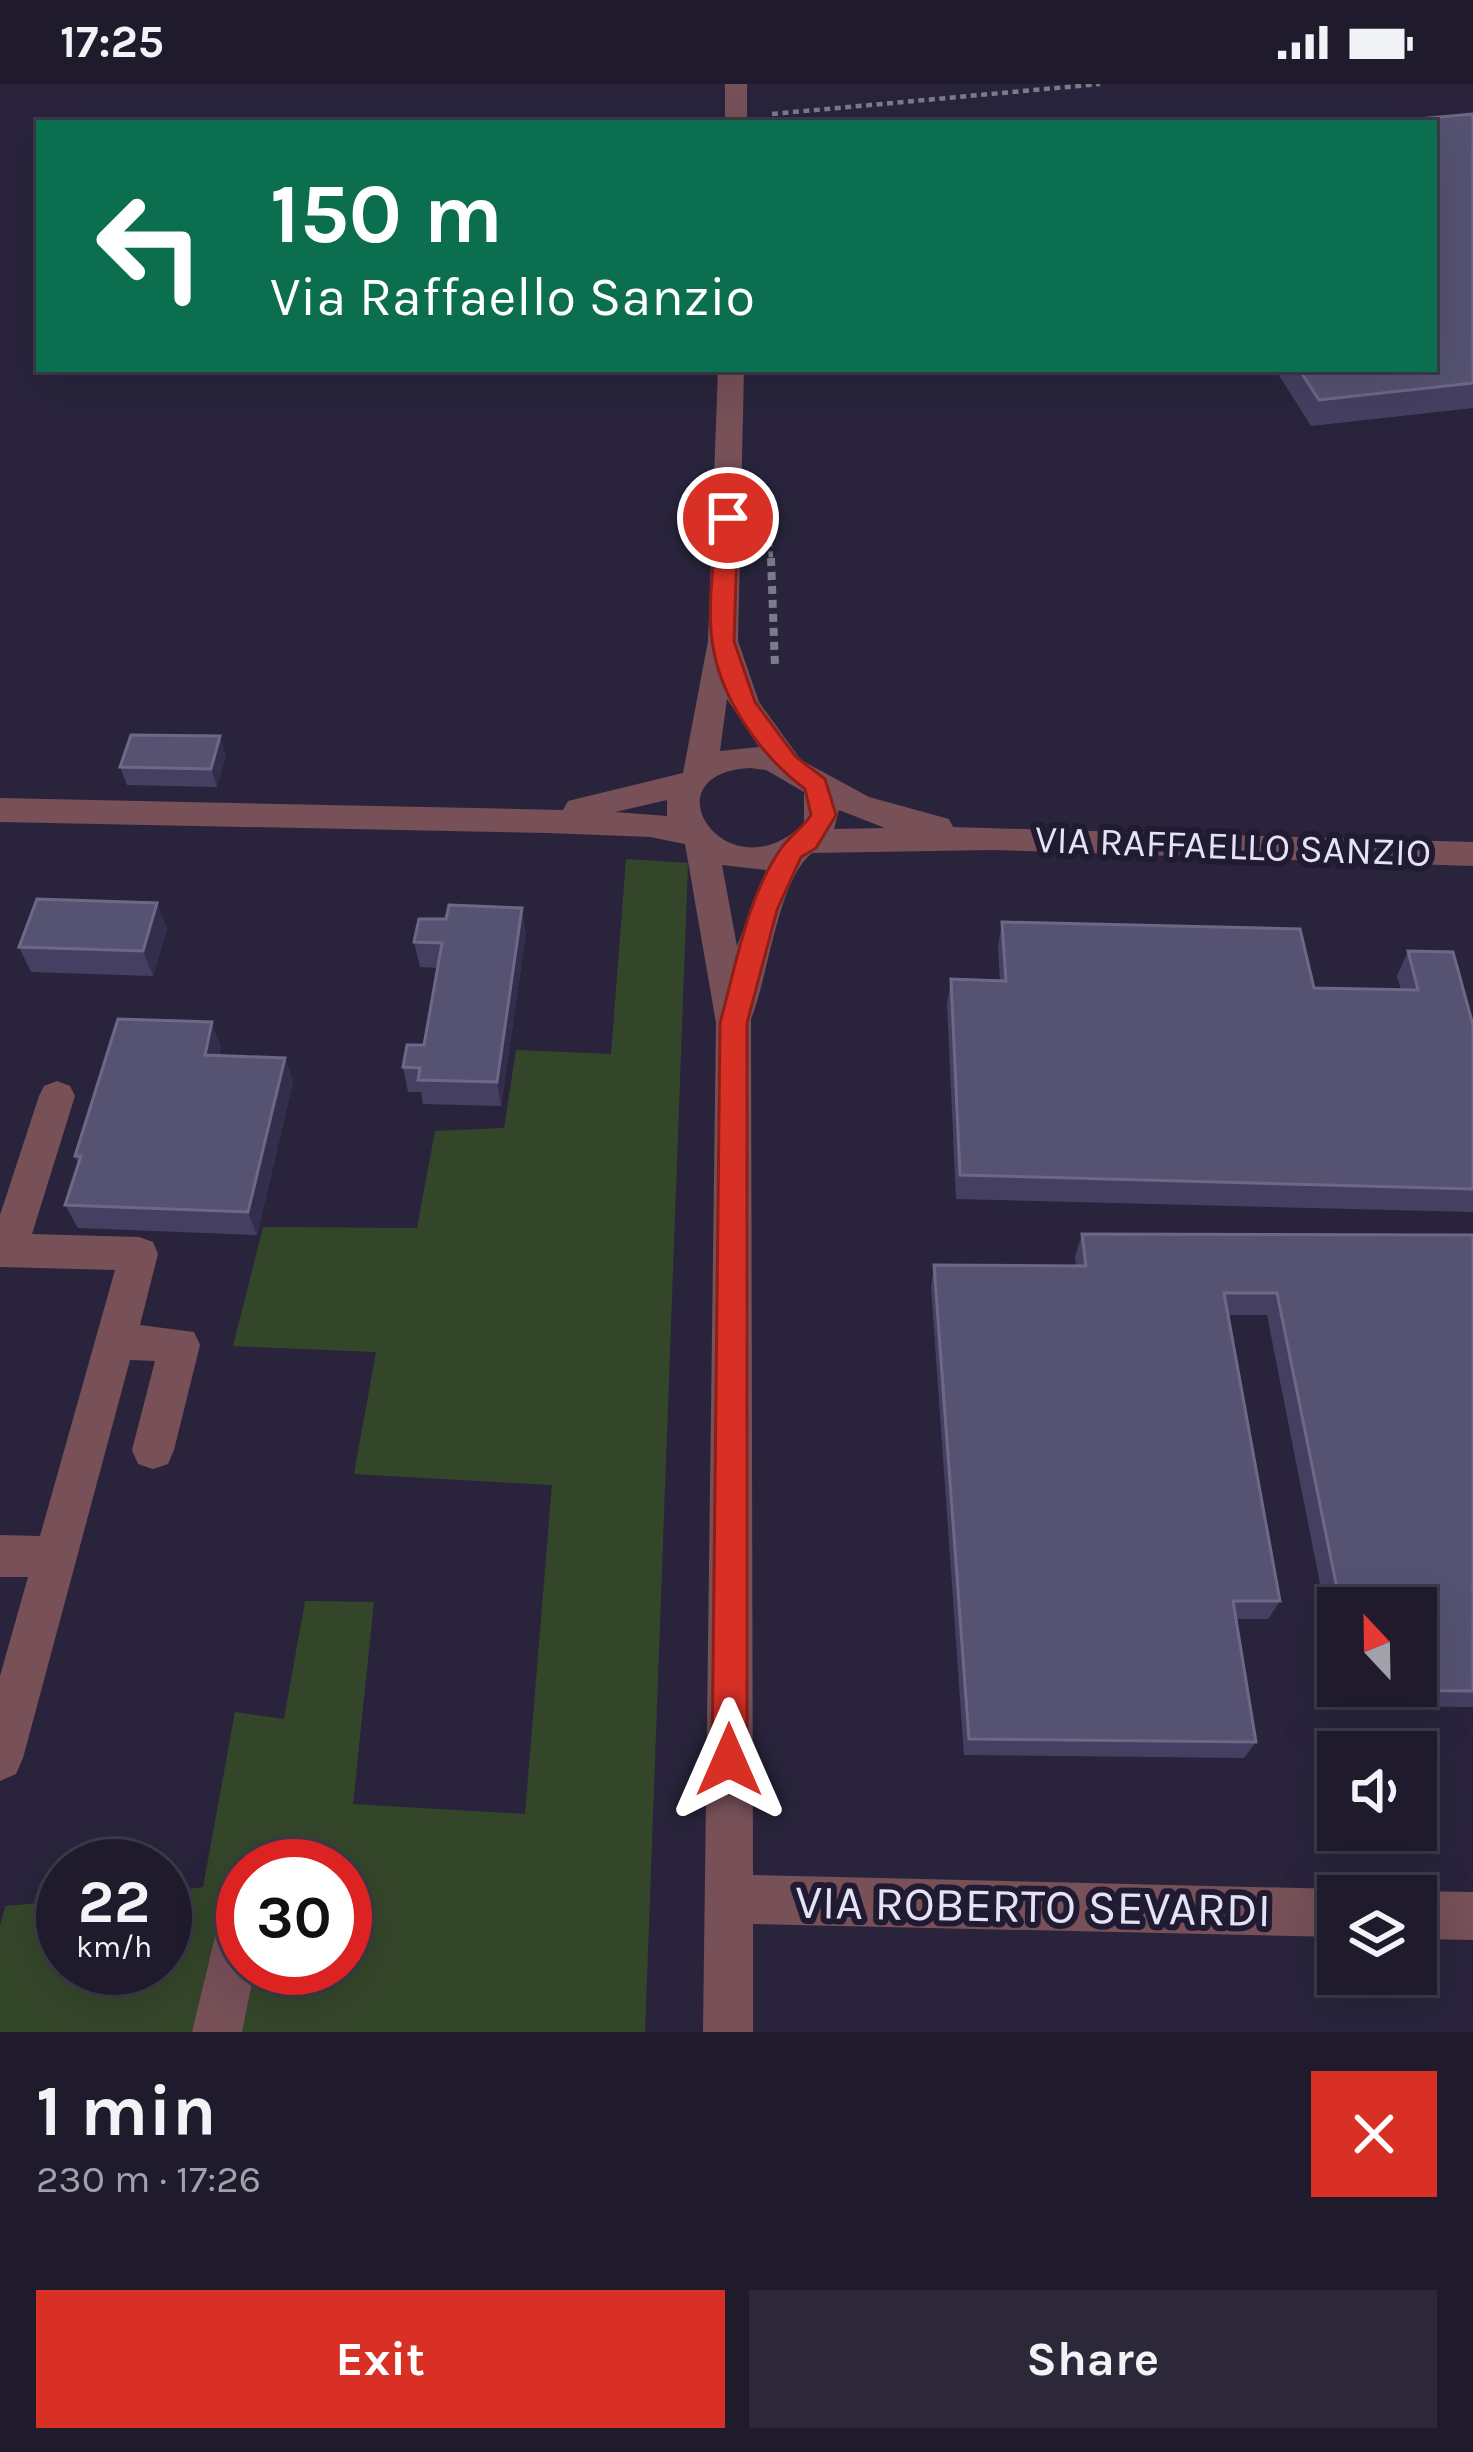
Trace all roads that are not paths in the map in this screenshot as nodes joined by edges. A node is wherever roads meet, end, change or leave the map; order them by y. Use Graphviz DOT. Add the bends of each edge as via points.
graph roads {
  1 [pos="736,84"];
  2 [pos="736,120"];
  3 [pos="731,372"];
  4 [pos="723,641"];
  5 [pos="788,763"];
  6 [pos="695,778"];
  7 [pos="817,785"];
  8 [pos="0,810"];
  9 [pos="548,821"];
  10 [pos="695,838"];
  11 [pos="993,838"];
  12 [pos="799,846"];
  13 [pos="1473,854"];
  14 [pos="734,1023"];
  15 [pos="57,1096"];
  16 [pos="4,1250"];
  17 [pos="115,1341"];
  18 [pos="153,1450"];
  19 [pos="0,1556"];
  20 [pos="54,1557"];
  21 [pos="0,1758"];
  22 [pos="728,1899"];
  23 [pos="1317,1913"];
  24 [pos="1437,1915"];
  25 [pos="1473,1916"];
  26 [pos="224,1995"];
  27 [pos="217,2032"];
  28 [pos="728,2032"];
  1 -- 2 [label="street"];
  3 -- 4 [label="street, VIA RAFFAELLO SANZIO"];
  4 -- 5 [label="street, VIA RAFFAELLO SANZIO" via="744,704"];
  4 -- 6 [label="street, VIA RAFFAELLO SANZIO"];
  5 -- 6 [label="street" via="747,757"];
  5 -- 7 [label="street, VIA RAFFAELLO SANZIO"];
  6 -- 9 [label="street"];
  6 -- 10 [label="street, VIA RAFFAELLO SANZIO" via="681,807"];
  7 -- 11 [label="street, VIA RAFFAELLO SANZIO" via="888,818"];
  7 -- 12 [label="street, VIA RAFFAELLO SANZIO" via="824,815"];
  8 -- 9 [label="street"];
  9 -- 10 [label="street" via="650,825"];
  10 -- 12 [label="street, VIA RAFFAELLO SANZIO" via="751,859"];
  10 -- 14 [label="street, VIA RAFFAELLO SANZIO"];
  11 -- 12 [label="street, VIA RAFFAELLO SANZIO"];
  11 -- 13 [label="street, VIA RAFFAELLO SANZIO"];
  12 -- 14 [label="street, VIA RAFFAELLO SANZIO" via="764,910"];
  14 -- 22 [label="street, VIA RAFFAELLO SANZIO"];
  15 -- 16 [label="street"];
  16 -- 17 [label="street" via="140,1254"];
  17 -- 18 [label="street" via="180,1345"];
  17 -- 20 [label="street"];
  19 -- 20 [label="street"];
  20 -- 21 [label="street"];
  22 -- 23 [label="street, VIA ROBERTO SEVARDI"];
  22 -- 28 [label="street, VIA RAFFAELLO SANZIO"];
  24 -- 25 [label="street"];
  26 -- 27 [label="street"];
}
